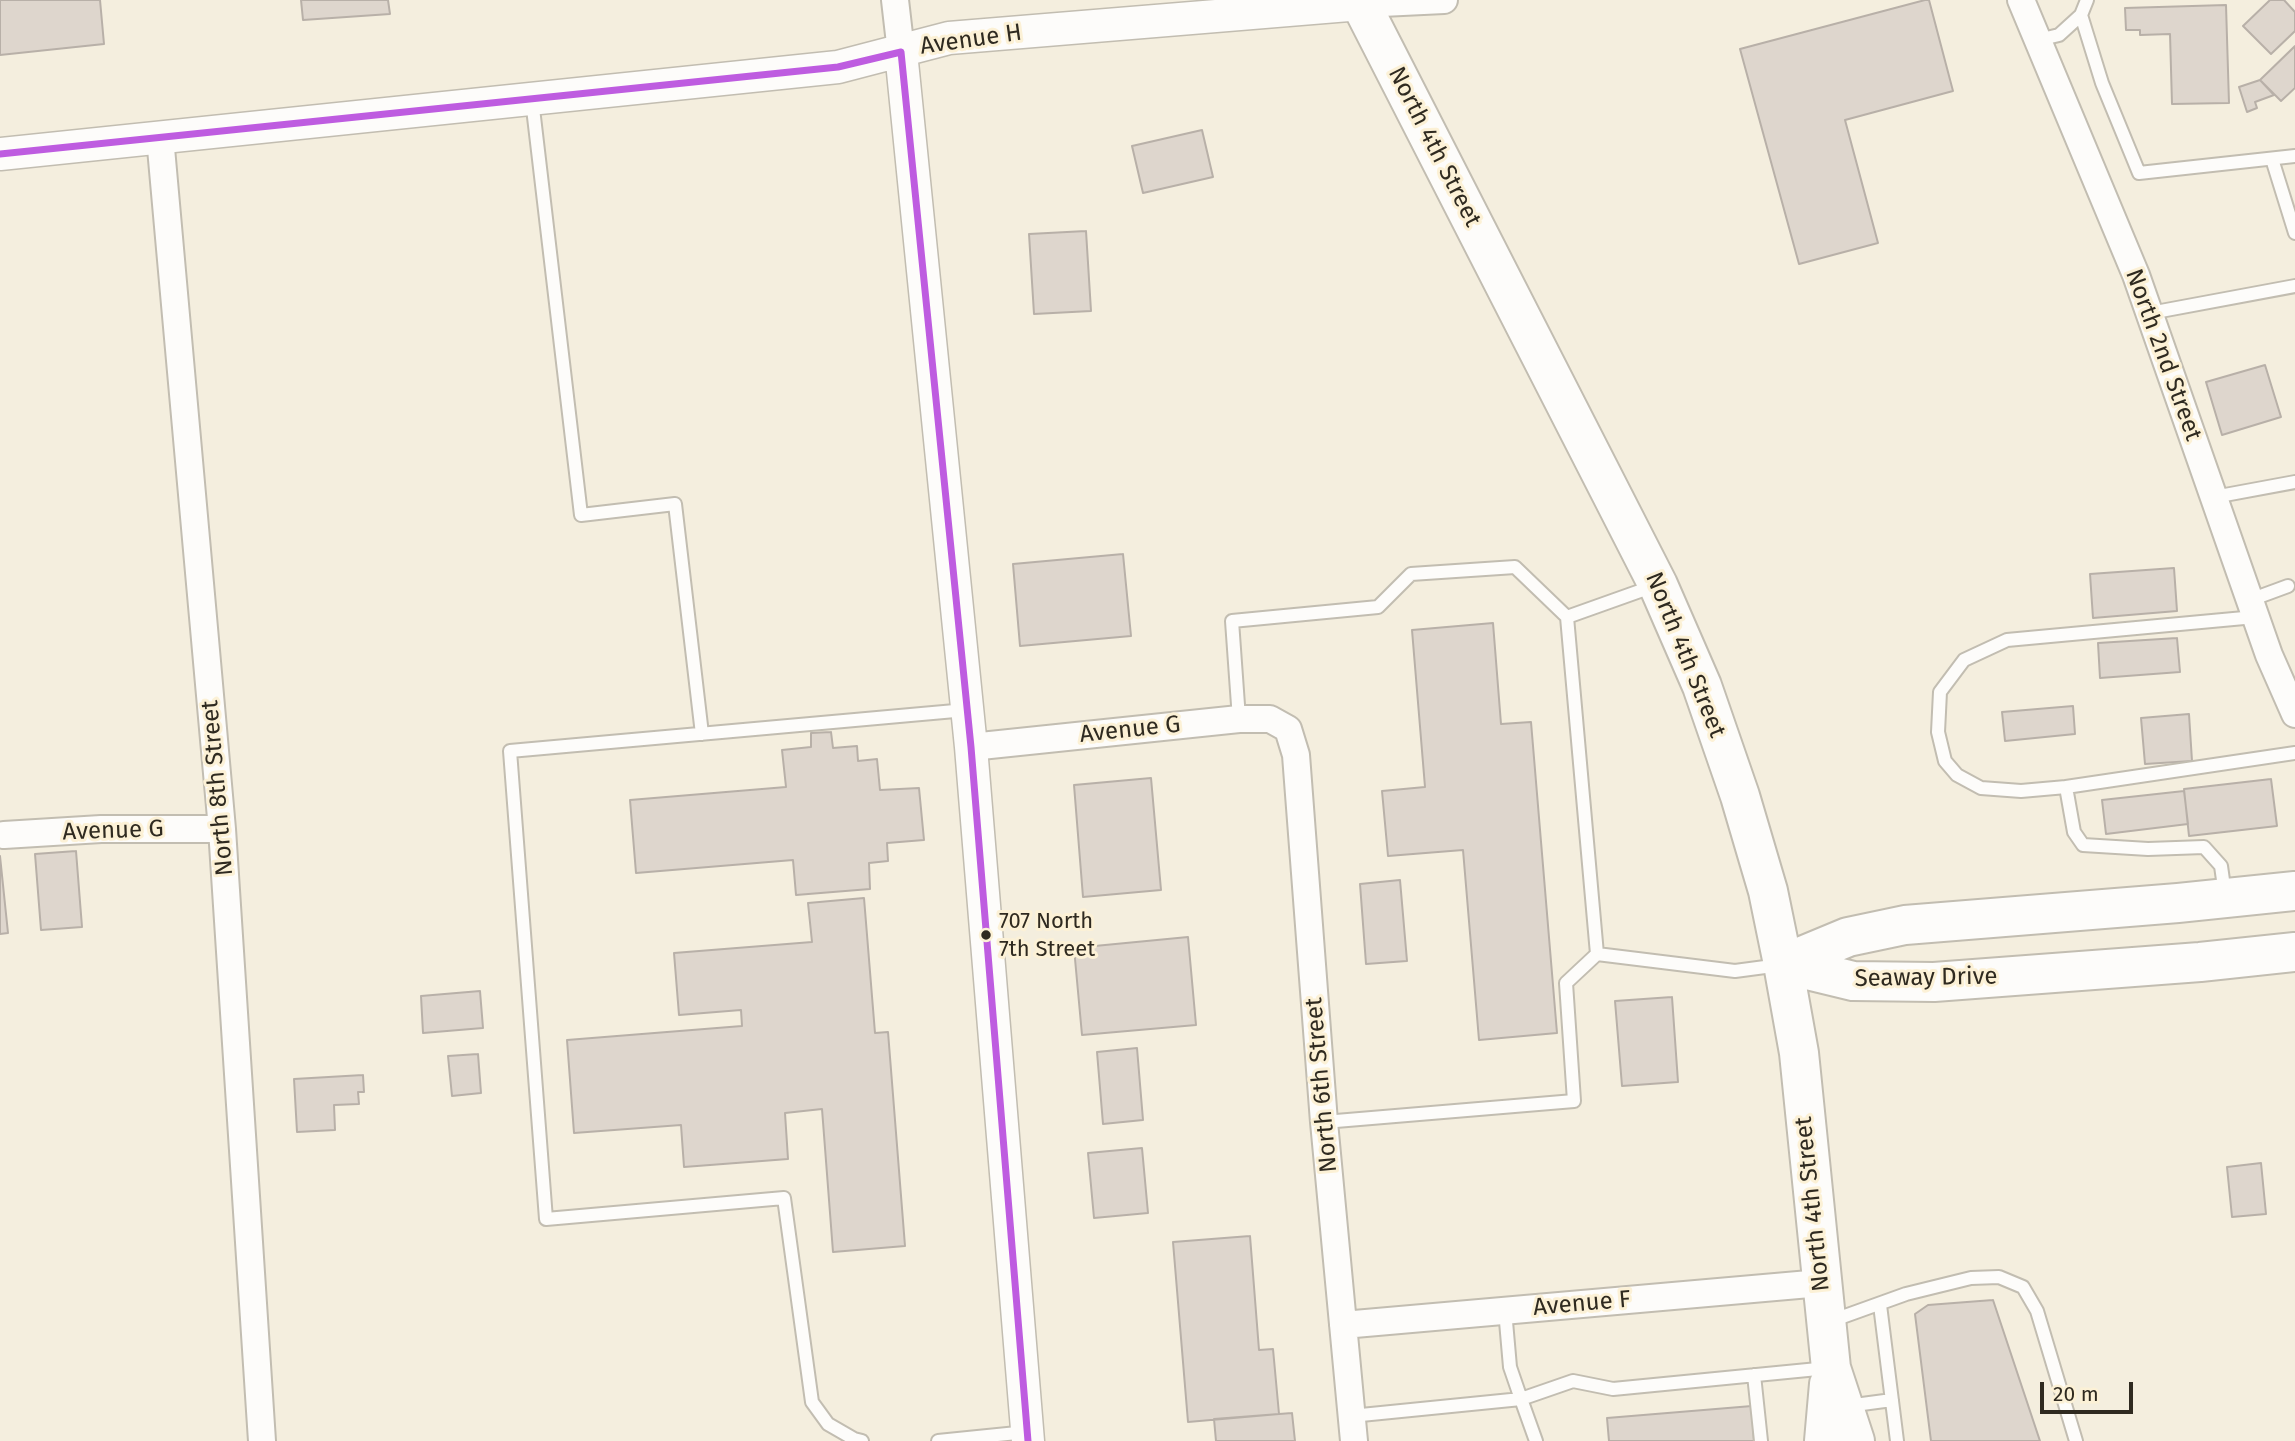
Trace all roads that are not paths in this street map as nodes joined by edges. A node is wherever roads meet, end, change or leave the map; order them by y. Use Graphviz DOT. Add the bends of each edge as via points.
graph roads {
  1 [pos="895,0"];
  2 [pos="1444,0"];
  3 [pos="2021,0"];
  4 [pos="2087,0"];
  5 [pos="1360,2"];
  6 [pos="1250,7"];
  7 [pos="2081,15"];
  8 [pos="2038,40"];
  9 [pos="901,52"];
  10 [pos="532,99"];
  11 [pos="160,137"];
  12 [pos="0,154"];
  13 [pos="2295,156"];
  14 [pos="2272,159"];
  15 [pos="2295,233"];
  16 [pos="2295,286"];
  17 [pos="2150,313"];
  18 [pos="2295,482"];
  19 [pos="2214,497"];
  20 [pos="1658,585"];
  21 [pos="2288,586"];
  22 [pos="2252,609"];
  23 [pos="1566,617"];
  24 [pos="967,710"];
  25 [pos="2294,711"];
  26 [pos="1239,719"];
  27 [pos="1288,729"];
  28 [pos="702,734"];
  29 [pos="971,747"];
  30 [pos="2295,753"];
  31 [pos="2066,787"];
  32 [pos="222,828"];
  33 [pos="4,835"];
  34 [pos="2295,891"];
  35 [pos="2226,898"];
  36 [pos="2295,952"];
  37 [pos="1597,954"];
  38 [pos="1783,964"];
  39 [pos="1324,1122"];
  40 [pos="1821,1283"];
  41 [pos="1880,1305"];
  42 [pos="1505,1310"];
  43 [pos="1825,1323"];
  44 [pos="1343,1325"];
  45 [pos="1831,1368"];
  46 [pos="1755,1375"];
  47 [pos="1521,1399"];
  48 [pos="1892,1400"];
  49 [pos="1849,1424"];
  50 [pos="1353,1428"];
  51 [pos="1028,1437"];
  52 [pos="262,1441"];
  53 [pos="863,1441"];
  54 [pos="938,1441"];
  55 [pos="1536,1441"];
  56 [pos="1761,1441"];
  57 [pos="1824,1441"];
  58 [pos="1897,1441"];
  59 [pos="2076,1441"];
  1 -- 9 [label="street"];
  2 -- 5 [label="street, Avenue H"];
  3 -- 8 [label="street, North 2nd Street"];
  4 -- 7 [label="lane"];
  5 -- 6 [label="street, Avenue H"];
  5 -- 20 [label="main road, North 4th Street"];
  6 -- 9 [label="street, Avenue H" via="949,38"];
  7 -- 8 [label="lane" via="2059,35"];
  7 -- 14 [label="lane" via="2102,83 2139,173"];
  8 -- 17 [label="street, North 2nd Street"];
  9 -- 10 [label="street, Avenue H" via="838,67"];
  9 -- 24 [label="street"];
  10 -- 11 [label="street, Avenue H"];
  10 -- 28 [label="lane" via="581,515 675,504"];
  11 -- 12 [label="street, Avenue H"];
  11 -- 32 [label="street, North 8th Street"];
  13 -- 14 [label="lane"];
  14 -- 15 [label="lane"];
  16 -- 17 [label="lane"];
  17 -- 19 [label="street, North 2nd Street"];
  18 -- 19 [label="lane"];
  19 -- 22 [label="street, North 2nd Street"];
  20 -- 23 [label="lane"];
  20 -- 38 [label="main road, North 4th Street" via="1702,686 1740,796 1768,891"];
  21 -- 22 [label="lane"];
  22 -- 25 [label="street, North 2nd Street"];
  22 -- 31 [label="lane" via="2007,640 1964,660 1940,692 1938,732 1945,761 1957,775 1981,789"];
  23 -- 26 [label="lane" via="1515,567 1411,574 1378,607 1232,621"];
  23 -- 37 [label="lane"];
  24 -- 28 [label="lane"];
  24 -- 29 [label="street"];
  26 -- 27 [label="street, Avenue G" via="1270,719"];
  26 -- 29 [label="street, Avenue G"];
  27 -- 39 [label="street, North 6th Street" via="1296,755"];
  28 -- 53 [label="lane" via="510,751 546,1219 784,1198 812,1402 828,1424"];
  29 -- 51 [label="street"];
  30 -- 31 [label="lane"];
  31 -- 35 [label="lane" via="2074,832 2083,845 2204,847 2221,866"];
  32 -- 33 [label="street, Avenue G"];
  32 -- 52 [label="street, North 8th Street"];
  34 -- 35 [label="main road, Seaway Drive"];
  35 -- 38 [label="main road, Seaway Drive" via="1905,925 1848,937"];
  36 -- 38 [label="main road, Seaway Drive" via="1934,982 1853,981"];
  37 -- 38 [label="lane" via="1735,971"];
  37 -- 39 [label="lane" via="1566,983 1574,1101"];
  38 -- 40 [label="main road, North 4th Street" via="1799,1052"];
  39 -- 44 [label="street, North 6th Street"];
  40 -- 42 [label="street, Avenue F"];
  40 -- 43 [label="main road, North 4th Street"];
  41 -- 43 [label="lane"];
  41 -- 48 [label="lane"];
  41 -- 59 [label="lane" via="1971,1278 1999,1277 2022,1287 2036,1311"];
  42 -- 44 [label="street, Avenue F"];
  42 -- 47 [label="lane" via="1510,1367"];
  43 -- 45 [label="main road, North 4th Street"];
  44 -- 50 [label="street, North 6th Street"];
  45 -- 46 [label="lane"];
  45 -- 49 [label="main road, North 4th Street"];
  45 -- 57 [label="main road, North 4th Street"];
  46 -- 47 [label="lane" via="1612,1389 1573,1381"];
  46 -- 56 [label="lane"];
  47 -- 50 [label="lane"];
  47 -- 55 [label="lane"];
  48 -- 49 [label="lane"];
  48 -- 58 [label="lane"];
  51 -- 54 [label="lane"];
}
